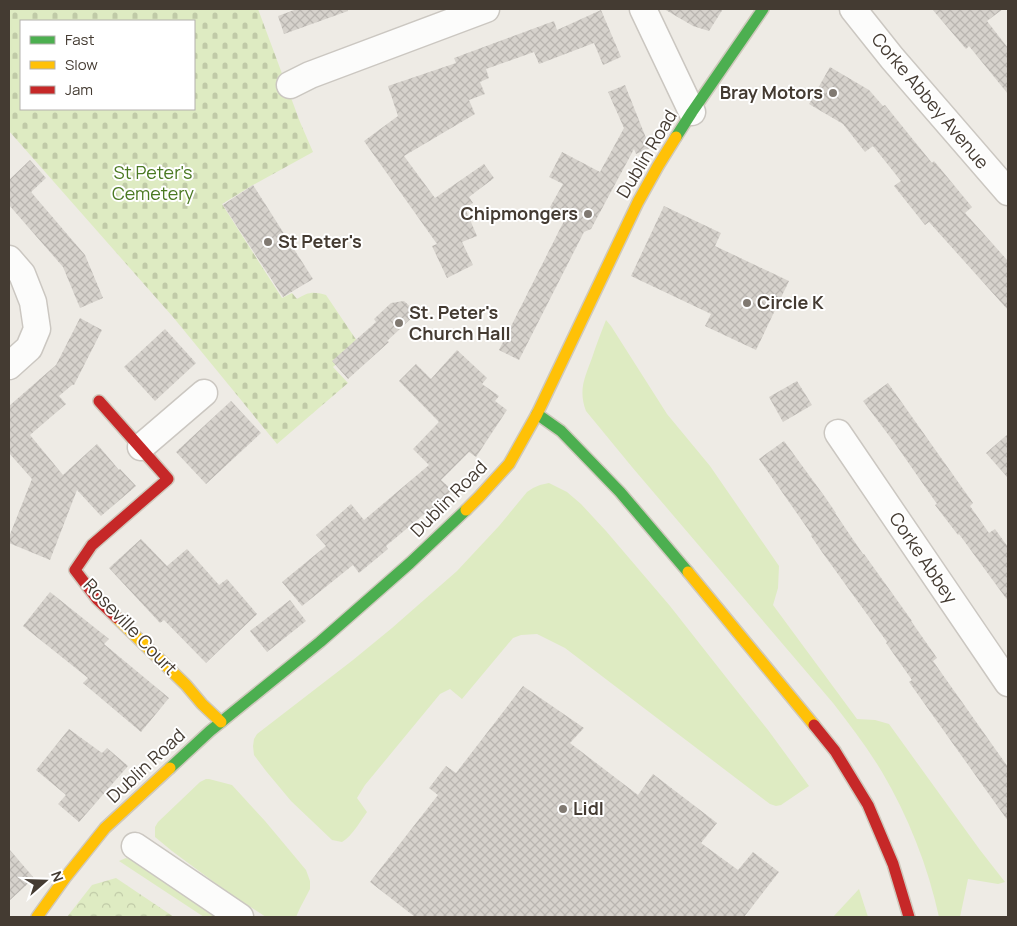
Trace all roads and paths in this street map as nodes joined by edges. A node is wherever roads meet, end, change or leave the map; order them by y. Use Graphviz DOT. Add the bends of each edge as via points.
graph roads {
  1 [pos="486,9"];
  2 [pos="643,9"];
  3 [pos="763,9"];
  4 [pos="853,9"];
  5 [pos="290,85"];
  6 [pos="692,112"];
  7 [pos="1008,192"];
  8 [pos="9,259"];
  9 [pos="9,366"];
  10 [pos="204,392"];
  11 [pos="98,400"];
  12 [pos="536,414"];
  13 [pos="838,433"];
  14 [pos="141,447"];
  15 [pos="1008,683"];
  16 [pos="221,722"];
  17 [pos="135,846"];
  18 [pos="37,917"];
  19 [pos="240,917"];
  20 [pos="909,917"];
  1 -- 5 [label="street"];
  2 -- 6 [label="street"];
  3 -- 6 [label="main road, Dublin Road"];
  4 -- 7 [label="street, Corke Abbey Avenue"];
  6 -- 12 [label="main road, Dublin Road" via="638,202"];
  8 -- 9 [label="street" via="22,274 37,329 29,348"];
  10 -- 14 [label="street"];
  11 -- 14 [label="main road, Roseville Court"];
  12 -- 16 [label="main road, Dublin Road" via="509,464 479,498 320,642"];
  12 -- 20 [label="main road" via="561,431 620,492 835,751 868,804 893,864"];
  13 -- 15 [label="street, Corke Abbey"];
  14 -- 16 [label="main road, Roseville Court" via="168,479 92,545 75,570 97,599"];
  16 -- 18 [label="main road, Dublin Road" via="106,828"];
  17 -- 19 [label="street"];
}
